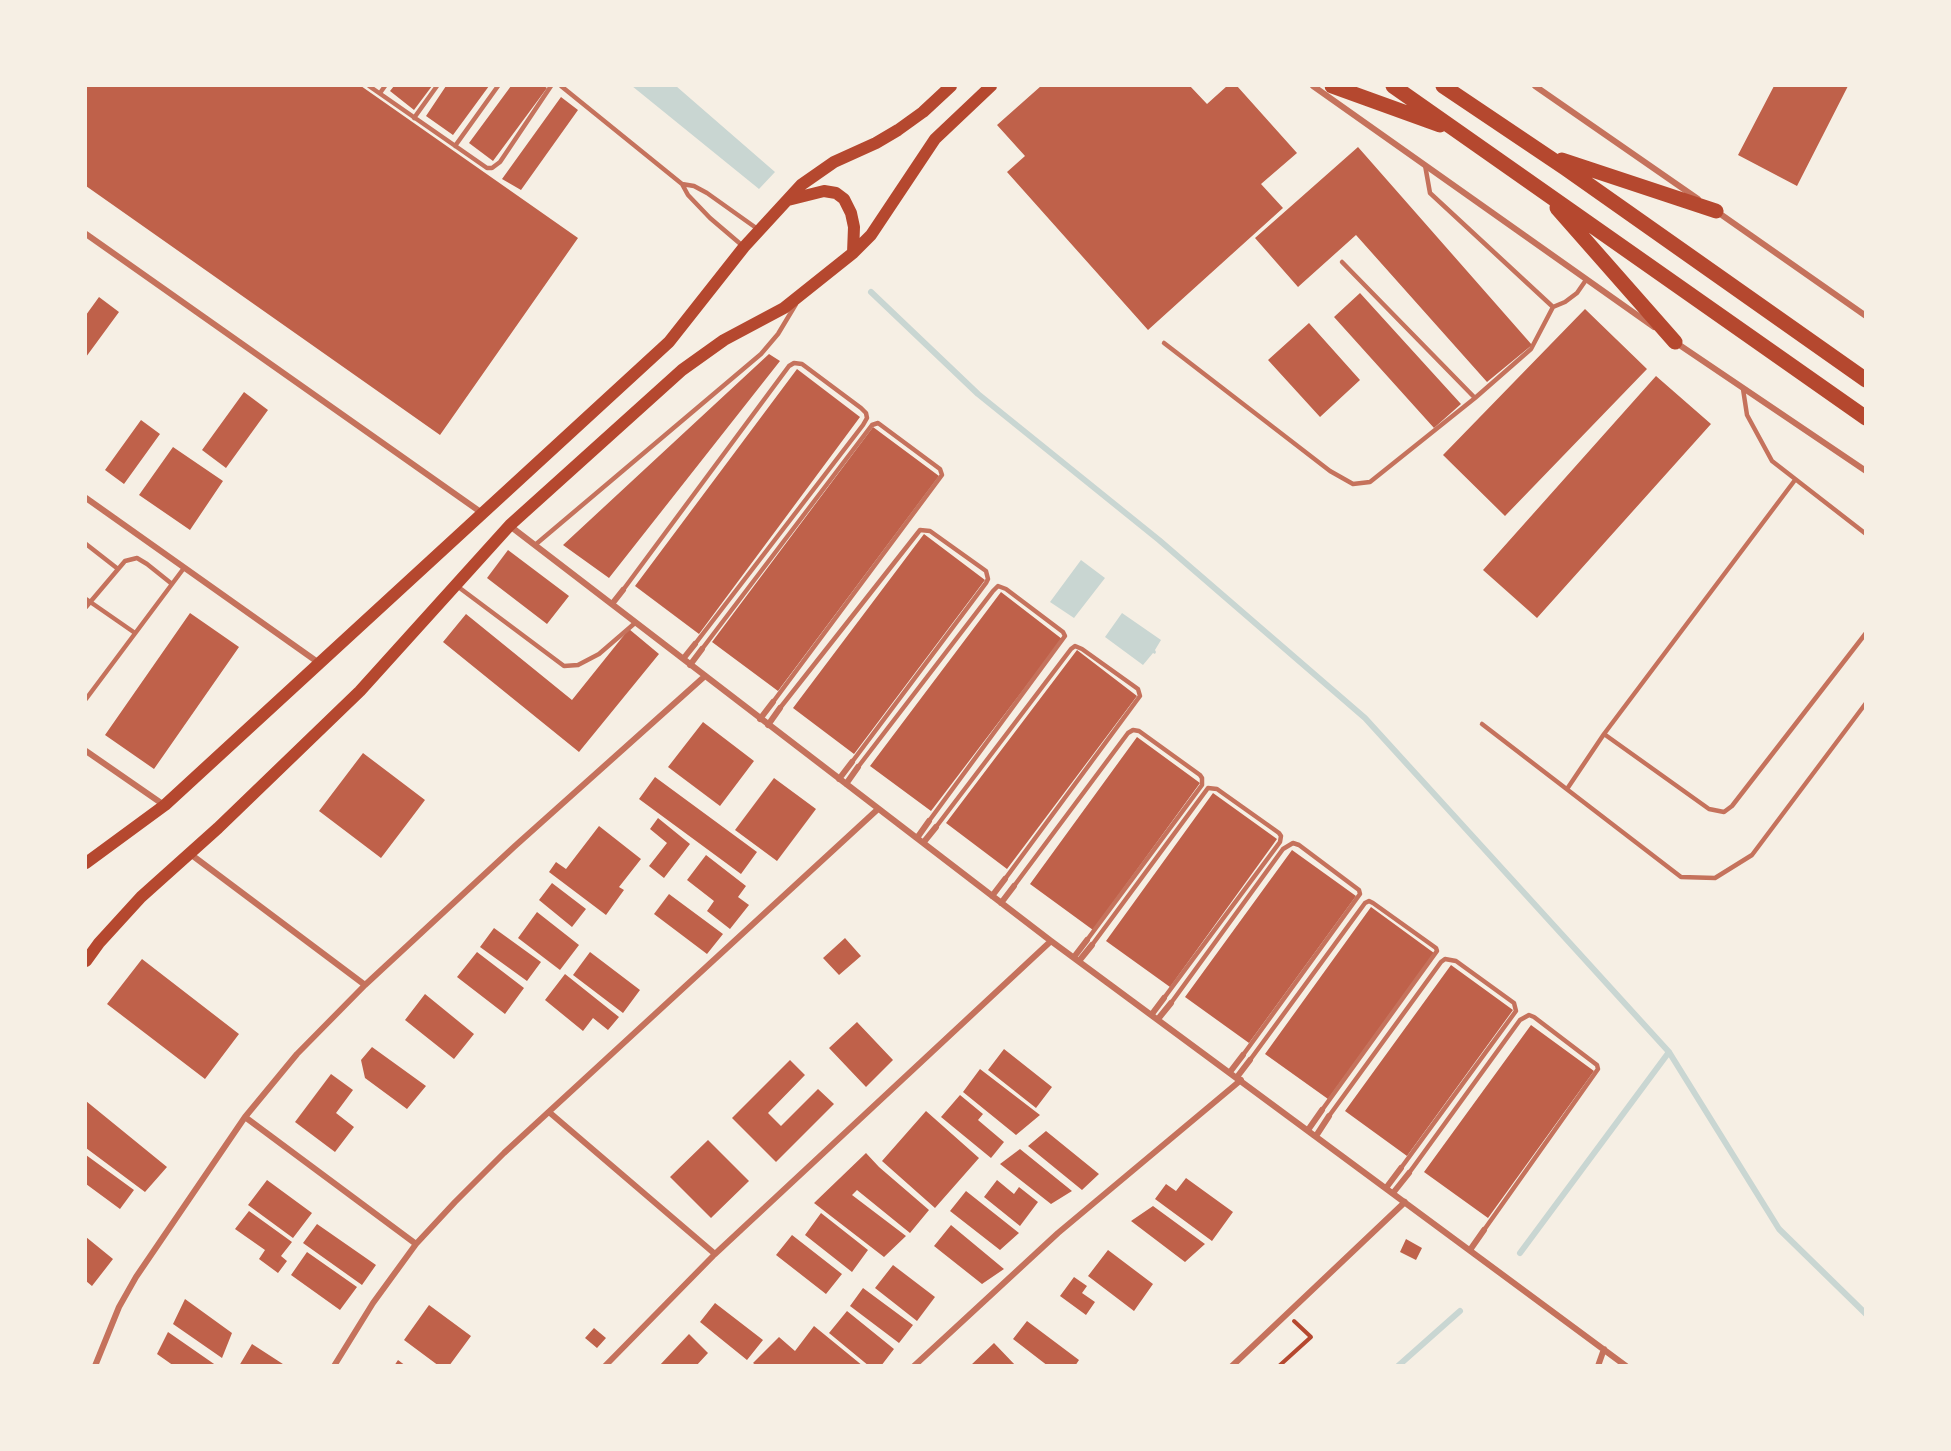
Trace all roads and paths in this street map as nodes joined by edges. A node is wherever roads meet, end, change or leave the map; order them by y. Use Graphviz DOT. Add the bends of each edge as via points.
graph roads {
  1 [pos="369,86"];
  2 [pos="385,86"];
  3 [pos="437,86"];
  4 [pos="498,86"];
  5 [pos="551,86"];
  6 [pos="561,86"];
  7 [pos="951,86"];
  8 [pos="991,86"];
  9 [pos="1313,86"];
  10 [pos="1332,86"];
  11 [pos="1393,86"];
  12 [pos="1443,86"];
  13 [pos="1535,86"];
  14 [pos="380,93"];
  15 [pos="414,118"];
  16 [pos="1460,132"];
  17 [pos="455,146"];
  18 [pos="1544,154"];
  19 [pos="1425,165"];
  20 [pos="682,184"];
  21 [pos="1546,193"];
  22 [pos="786,201"];
  23 [pos="1716,212"];
  24 [pos="759,230"];
  25 [pos="86,234"];
  26 [pos="744,247"];
  27 [pos="853,253"];
  28 [pos="1342,262"];
  29 [pos="1586,280"];
  30 [pos="802,295"];
  31 [pos="1553,307"];
  32 [pos="1866,316"];
  33 [pos="1675,342"];
  34 [pos="1164,343"];
  35 [pos="1866,380"];
  36 [pos="1743,388"];
  37 [pos="1475,398"];
  38 [pos="1866,418"];
  39 [pos="1866,471"];
  40 [pos="1795,480"];
  41 [pos="86,498"];
  42 [pos="483,513"];
  43 [pos="510,525"];
  44 [pos="1866,534"];
  45 [pos="86,544"];
  46 [pos="535,545"];
  47 [pos="184,568"];
  48 [pos="118,569"];
  49 [pos="172,584"];
  50 [pos="455,584"];
  51 [pos="623,590"];
  52 [pos="87,601"];
  53 [pos="612,604"];
  54 [pos="86,608"];
  55 [pos="635,623"];
  56 [pos="135,633"];
  57 [pos="1866,633"];
  58 [pos="695,644"];
  59 [pos="702,649"];
  60 [pos="683,659"];
  61 [pos="320,664"];
  62 [pos="690,665"];
  63 [pos="705,676"];
  64 [pos="86,699"];
  65 [pos="773,702"];
  66 [pos="1866,703"];
  67 [pos="780,708"];
  68 [pos="760,718"];
  69 [pos="1482,724"];
  70 [pos="768,725"];
  71 [pos="1604,734"];
  72 [pos="86,751"];
  73 [pos="852,762"];
  74 [pos="858,767"];
  75 [pos="839,779"];
  76 [pos="846,784"];
  77 [pos="1567,789"];
  78 [pos="165,805"];
  79 [pos="878,809"];
  80 [pos="929,821"];
  81 [pos="936,827"];
  82 [pos="917,838"];
  83 [pos="923,843"];
  84 [pos="189,853"];
  85 [pos="86,862"];
  86 [pos="1005,879"];
  87 [pos="1014,886"];
  88 [pos="992,896"];
  89 [pos="1001,903"];
  90 [pos="1051,941"];
  91 [pos="1089,942"];
  92 [pos="1076,959"];
  93 [pos="86,961"];
  94 [pos="365,986"];
  95 [pos="1164,998"];
  96 [pos="1171,1003"];
  97 [pos="1152,1014"];
  98 [pos="1158,1019"];
  99 [pos="1243,1054"];
  100 [pos="1250,1060"];
  101 [pos="1230,1072"];
  102 [pos="1239,1079"];
  103 [pos="1322,1110"];
  104 [pos="549,1112"];
  105 [pos="1329,1116"];
  106 [pos="246,1117"];
  107 [pos="1308,1130"];
  108 [pos="1316,1136"];
  109 [pos="1401,1168"];
  110 [pos="1409,1173"];
  111 [pos="1386,1188"];
  112 [pos="1393,1193"];
  113 [pos="1405,1202"];
  114 [pos="1484,1230"];
  115 [pos="416,1244"];
  116 [pos="1470,1250"];
  117 [pos="715,1254"];
  118 [pos="1287,1314"];
  119 [pos="1604,1349"];
  120 [pos="95,1365"];
  121 [pos="334,1365"];
  122 [pos="605,1365"];
  123 [pos="914,1365"];
  124 [pos="1232,1365"];
  125 [pos="1279,1365"];
  126 [pos="1598,1365"];
  127 [pos="1626,1365"];
  1 -- 14 [label="lane"];
  2 -- 14 [label="lane"];
  3 -- 15 [label="lane"];
  4 -- 17 [label="lane"];
  5 -- 17 [label="lane" via="492,168"];
  6 -- 20 [label="lane"];
  7 -- 22 [label="main road" via="898,130 818,171"];
  8 -- 27 [label="main road" via="935,139 871,235"];
  9 -- 19 [label="street"];
  10 -- 16 [label="highway"];
  11 -- 16 [label="highway"];
  12 -- 18 [label="highway"];
  13 -- 23 [label="street"];
  14 -- 15 [label="lane"];
  15 -- 17 [label="lane"];
  16 -- 21 [label="highway"];
  18 -- 23 [label="highway"];
  18 -- 35 [label="highway"];
  19 -- 29 [label="street"];
  19 -- 31 [label="lane" via="1430,193"];
  20 -- 24 [label="lane" via="706,193"];
  20 -- 26 [label="lane" via="704,212"];
  21 -- 33 [label="highway"];
  21 -- 38 [label="highway"];
  22 -- 24 [label="main road"];
  22 -- 27 [label="main road" via="824,191 844,199 852,213"];
  23 -- 32 [label="street"];
  24 -- 26 [label="main road"];
  25 -- 42 [label="street"];
  26 -- 42 [label="main road" via="669,342"];
  27 -- 30 [label="main road"];
  28 -- 37 [label="lane"];
  29 -- 31 [label="lane" via="1577,293"];
  29 -- 33 [label="street"];
  30 -- 43 [label="main road" via="724,340 682,370"];
  30 -- 46 [label="lane" via="761,354"];
  31 -- 37 [label="lane" via="1531,349"];
  33 -- 36 [label="street"];
  34 -- 37 [label="lane" via="1330,471 1353,484 1370,482"];
  36 -- 39 [label="street"];
  36 -- 40 [label="lane" via="1748,415 1760,441 1772,461"];
  40 -- 44 [label="lane"];
  40 -- 71 [label="lane"];
  41 -- 47 [label="street"];
  42 -- 61 [label="main road"];
  43 -- 46 [label="street"];
  43 -- 50 [label="main road"];
  45 -- 48 [label="lane"];
  46 -- 53 [label="street"];
  47 -- 49 [label="lane"];
  47 -- 61 [label="street"];
  48 -- 49 [label="lane" via="137,558"];
  48 -- 52 [label="lane"];
  49 -- 56 [label="lane"];
  50 -- 55 [label="lane" via="564,666 578,665 598,654"];
  50 -- 84 [label="main road" via="360,691"];
  51 -- 53 [label="street"];
  51 -- 58 [label="lane" via="789,366 802,364 861,408 867,418 863,425"];
  52 -- 54 [label="lane"];
  52 -- 56 [label="lane"];
  53 -- 55 [label="street"];
  55 -- 60 [label="street"];
  56 -- 64 [label="lane"];
  57 -- 71 [label="lane" via="1724,812 1709,809"];
  58 -- 60 [label="street"];
  59 -- 62 [label="street"];
  59 -- 65 [label="lane" via="872,425 879,423 940,469 942,475"];
  60 -- 62 [label="street"];
  61 -- 78 [label="main road"];
  62 -- 63 [label="street"];
  63 -- 68 [label="street"];
  63 -- 94 [label="street"];
  65 -- 68 [label="street"];
  66 -- 77 [label="lane" via="1752,855 1715,878 1681,877"];
  67 -- 70 [label="street"];
  67 -- 73 [label="lane" via="920,530 930,531 986,571 986,583"];
  68 -- 70 [label="street"];
  69 -- 77 [label="lane"];
  70 -- 75 [label="street"];
  71 -- 77 [label="lane"];
  72 -- 78 [label="street"];
  73 -- 75 [label="street"];
  74 -- 76 [label="street"];
  74 -- 80 [label="lane" via="993,591 998,586 1006,589 1065,636"];
  75 -- 76 [label="street"];
  76 -- 79 [label="street"];
  78 -- 85 [label="main road"];
  79 -- 82 [label="street"];
  79 -- 104 [label="street"];
  80 -- 82 [label="street"];
  81 -- 83 [label="street"];
  81 -- 86 [label="lane" via="1075,646 1138,689 1137,700"];
  82 -- 83 [label="street"];
  83 -- 88 [label="street"];
  84 -- 93 [label="main road" via="141,897"];
  84 -- 94 [label="street"];
  86 -- 88 [label="street"];
  87 -- 89 [label="street"];
  87 -- 91 [label="lane" via="1133,730 1200,775 1202,785"];
  88 -- 89 [label="street"];
  89 -- 90 [label="street"];
  90 -- 92 [label="street"];
  90 -- 117 [label="street"];
  91 -- 92 [label="street"];
  91 -- 95 [label="lane" via="1208,788 1217,789 1279,833 1280,842"];
  92 -- 97 [label="street"];
  94 -- 106 [label="street" via="297,1054"];
  95 -- 97 [label="street"];
  96 -- 98 [label="street"];
  96 -- 99 [label="lane" via="1283,849 1293,843 1299,845 1360,894"];
  97 -- 98 [label="street"];
  98 -- 101 [label="street"];
  99 -- 101 [label="street"];
  100 -- 102 [label="street"];
  100 -- 103 [label="lane" via="1362,907 1369,902 1387,913 1437,951"];
  101 -- 102 [label="street"];
  102 -- 107 [label="street"];
  102 -- 123 [label="street" via="1058,1233"];
  103 -- 107 [label="street"];
  104 -- 115 [label="street"];
  104 -- 117 [label="street"];
  105 -- 108 [label="street"];
  105 -- 109 [label="lane" via="1441,962 1456,961 1514,1003 1516,1011"];
  106 -- 115 [label="street"];
  106 -- 120 [label="street" via="136,1277"];
  107 -- 108 [label="street"];
  108 -- 111 [label="street"];
  109 -- 111 [label="street"];
  110 -- 112 [label="street"];
  110 -- 114 [label="lane" via="1520,1020 1529,1015 1534,1017 1598,1069"];
  111 -- 112 [label="street"];
  112 -- 113 [label="street"];
  113 -- 116 [label="street"];
  113 -- 118 [label="street"];
  114 -- 116 [label="street"];
  115 -- 121 [label="street"];
  116 -- 119 [label="street"];
  117 -- 122 [label="street"];
  118 -- 124 [label="street"];
  118 -- 125 [label="path" via="1311,1337"];
  119 -- 126 [label="street"];
  119 -- 127 [label="street"];
}
